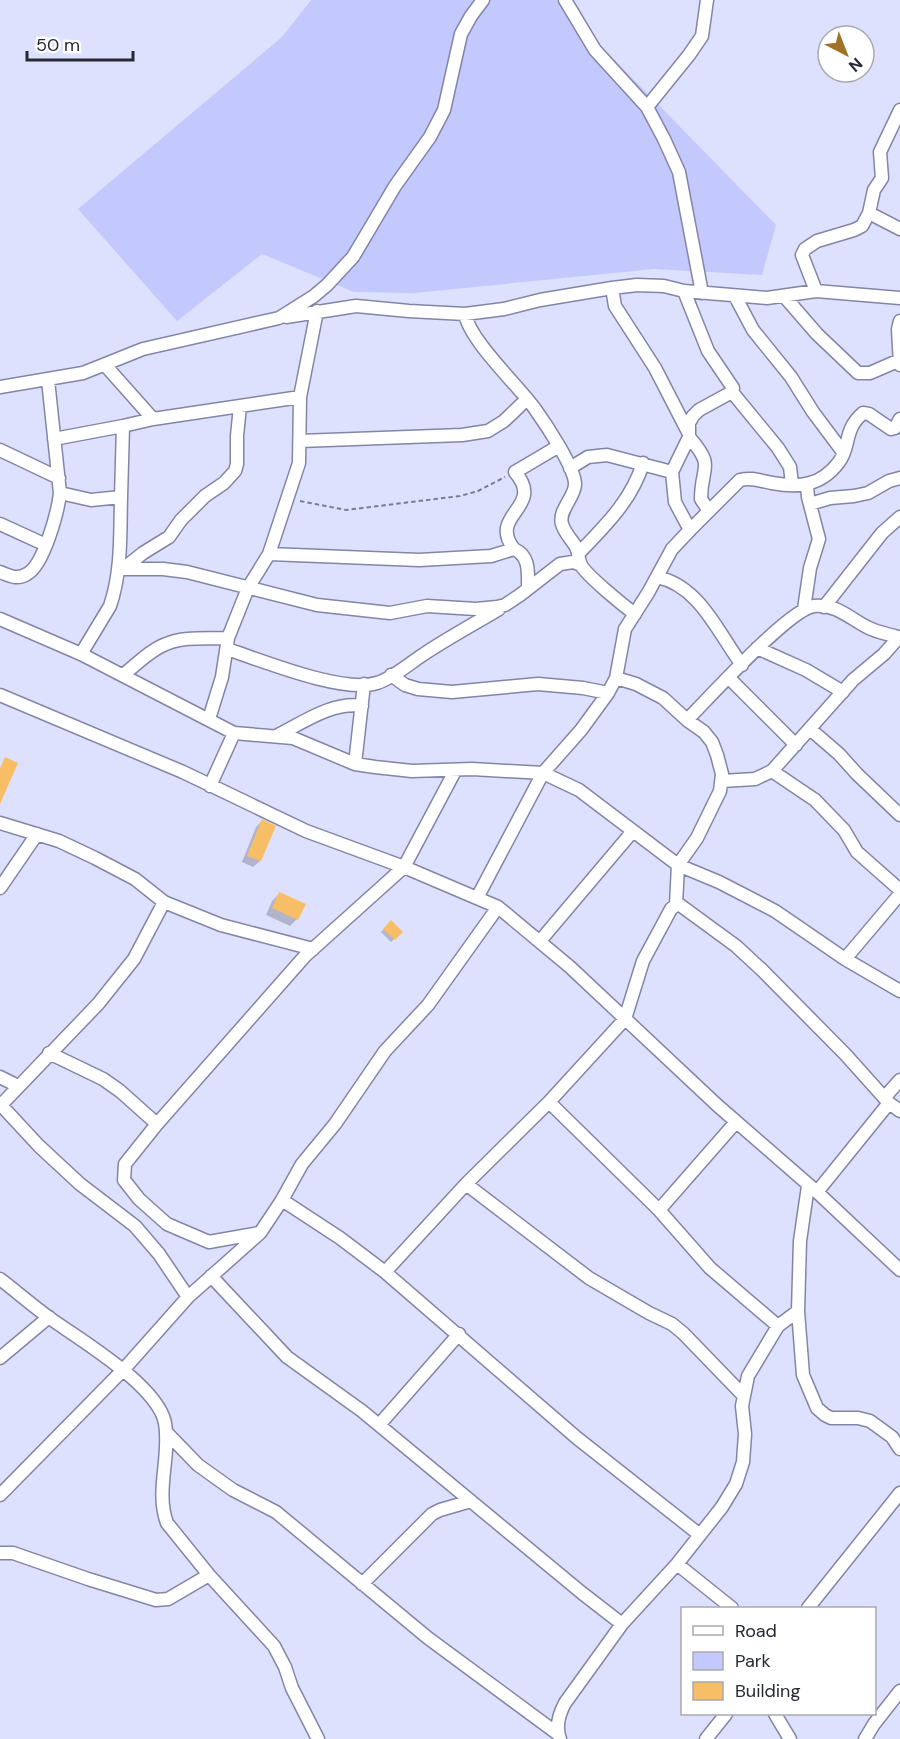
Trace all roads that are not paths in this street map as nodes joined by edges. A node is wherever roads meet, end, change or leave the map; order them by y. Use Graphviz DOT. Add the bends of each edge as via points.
graph roads {
  1 [pos="483,0"];
  2 [pos="565,0"];
  3 [pos="707,0"];
  4 [pos="647,107"];
  5 [pos="900,110"];
  6 [pos="869,213"];
  7 [pos="900,229"];
  8 [pos="612,288"];
  9 [pos="684,291"];
  10 [pos="816,291"];
  11 [pos="702,293"];
  12 [pos="735,296"];
  13 [pos="784,296"];
  14 [pos="900,298"];
  15 [pos="317,311"];
  16 [pos="465,314"];
  17 [pos="279,318"];
  18 [pos="900,321"];
  19 [pos="900,360"];
  20 [pos="105,364"];
  21 [pos="900,365"];
  22 [pos="48,380"];
  23 [pos="0,387"];
  24 [pos="732,392"];
  25 [pos="300,397"];
  26 [pos="527,399"];
  27 [pos="240,406"];
  28 [pos="153,419"];
  29 [pos="900,419"];
  30 [pos="123,426"];
  31 [pos="689,435"];
  32 [pos="54,439"];
  33 [pos="300,441"];
  34 [pos="558,446"];
  35 [pos="0,450"];
  36 [pos="843,452"];
  37 [pos="643,463"];
  38 [pos="570,468"];
  39 [pos="672,472"];
  40 [pos="59,478"];
  41 [pos="900,478"];
  42 [pos="792,484"];
  43 [pos="807,486"];
  44 [pos="60,492"];
  45 [pos="121,497"];
  46 [pos="810,504"];
  47 [pos="708,511"];
  48 [pos="900,517"];
  49 [pos="0,524"];
  50 [pos="690,530"];
  51 [pos="46,545"];
  52 [pos="514,549"];
  53 [pos="269,554"];
  54 [pos="580,559"];
  55 [pos="121,569"];
  56 [pos="0,572"];
  57 [pos="657,577"];
  58 [pos="248,588"];
  59 [pos="528,588"];
  60 [pos="505,605"];
  61 [pos="824,607"];
  62 [pos="804,609"];
  63 [pos="635,614"];
  64 [pos="0,619"];
  65 [pos="899,638"];
  66 [pos="227,643"];
  67 [pos="757,648"];
  68 [pos="81,654"];
  69 [pos="742,664"];
  70 [pos="123,675"];
  71 [pos="391,675"];
  72 [pos="616,678"];
  73 [pos="729,678"];
  74 [pos="364,684"];
  75 [pos="843,692"];
  76 [pos="608,693"];
  77 [pos="0,695"];
  78 [pos="362,706"];
  79 [pos="209,719"];
  80 [pos="687,720"];
  81 [pos="810,729"];
  82 [pos="234,733"];
  83 [pos="278,735"];
  84 [pos="796,745"];
  85 [pos="355,764"];
  86 [pos="455,771"];
  87 [pos="772,771"];
  88 [pos="543,773"];
  89 [pos="722,781"];
  90 [pos="210,786"];
  91 [pos="900,815"];
  92 [pos="0,823"];
  93 [pos="633,831"];
  94 [pos="37,834"];
  95 [pos="678,865"];
  96 [pos="404,867"];
  97 [pos="0,888"];
  98 [pos="900,892"];
  99 [pos="477,898"];
  100 [pos="164,902"];
  101 [pos="676,905"];
  102 [pos="498,907"];
  103 [pos="540,941"];
  104 [pos="313,949"];
  105 [pos="845,959"];
  106 [pos="900,991"];
  107 [pos="625,1019"];
  108 [pos="49,1053"];
  109 [pos="0,1077"];
  110 [pos="900,1080"];
  111 [pos="18,1086"];
  112 [pos="887,1100"];
  113 [pos="549,1102"];
  114 [pos="1,1105"];
  115 [pos="900,1111"];
  116 [pos="736,1122"];
  117 [pos="157,1124"];
  118 [pos="466,1184"];
  119 [pos="813,1189"];
  120 [pos="282,1200"];
  121 [pos="659,1210"];
  122 [pos="260,1233"];
  123 [pos="900,1270"];
  124 [pos="386,1272"];
  125 [pos="211,1276"];
  126 [pos="0,1279"];
  127 [pos="188,1297"];
  128 [pos="798,1311"];
  129 [pos="48,1317"];
  130 [pos="778,1326"];
  131 [pos="459,1334"];
  132 [pos="0,1358"];
  133 [pos="124,1369"];
  134 [pos="743,1395"];
  135 [pos="379,1425"];
  136 [pos="166,1432"];
  137 [pos="900,1449"];
  138 [pos="900,1493"];
  139 [pos="0,1495"];
  140 [pos="471,1502"];
  141 [pos="700,1535"];
  142 [pos="0,1553"];
  143 [pos="677,1564"];
  144 [pos="208,1575"];
  145 [pos="362,1584"];
  146 [pos="731,1607"];
  147 [pos="809,1607"];
  148 [pos="622,1624"];
  149 [pos="900,1691"];
  150 [pos="724,1715"];
  151 [pos="776,1715"];
  152 [pos="559,1736"];
  153 [pos="318,1739"];
  154 [pos="706,1739"];
  155 [pos="790,1739"];
  156 [pos="865,1739"];
  1 -- 17 [label="street" via="461,34 440,119 364,240 327,285"];
  2 -- 4 [label="street" via="595,50"];
  3 -- 4 [label="street" via="702,36"];
  4 -- 11 [label="street" via="679,172"];
  5 -- 6 [label="street" via="880,152 882,178 874,190"];
  6 -- 7 [label="street"];
  6 -- 10 [label="street" via="859,229 816,240 805,249 803,261"];
  8 -- 9 [label="street" via="664,286"];
  8 -- 16 [label="street"];
  8 -- 31 [label="street" via="615,306 655,368"];
  9 -- 11 [label="street"];
  9 -- 24 [label="street" via="703,342 732,385"];
  10 -- 13 [label="street"];
  10 -- 14 [label="street"];
  11 -- 12 [label="street"];
  12 -- 13 [label="street"];
  12 -- 36 [label="street" via="753,330"];
  13 -- 19 [label="street" via="858,373 870,373"];
  15 -- 16 [label="street" via="356,306"];
  15 -- 17 [label="street"];
  15 -- 25 [label="street"];
  16 -- 26 [label="street" via="477,339"];
  17 -- 20 [label="street" via="143,349"];
  18 -- 19 [label="street"];
  19 -- 21 [label="street"];
  20 -- 22 [label="street"];
  20 -- 28 [label="street"];
  22 -- 23 [label="street"];
  22 -- 32 [label="street"];
  24 -- 31 [label="street" via="699,410 689,423"];
  24 -- 42 [label="street" via="790,466"];
  25 -- 27 [label="street"];
  25 -- 33 [label="street"];
  26 -- 33 [label="street" via="488,431"];
  26 -- 34 [label="street"];
  27 -- 28 [label="street"];
  27 -- 55 [label="street" via="235,471 205,496 169,537"];
  28 -- 30 [label="street"];
  29 -- 36 [label="street" via="891,429 863,413 854,421"];
  30 -- 32 [label="street"];
  30 -- 45 [label="street"];
  31 -- 39 [label="street"];
  31 -- 47 [label="street" via="705,457 701,496"];
  32 -- 40 [label="street"];
  33 -- 53 [label="street" via="299,463"];
  34 -- 38 [label="street"];
  34 -- 52 [label="street" via="515,472 524,482 525,491 524,501 505,530"];
  35 -- 40 [label="street"];
  36 -- 43 [label="street" via="833,469"];
  37 -- 38 [label="street" via="607,455 588,457"];
  37 -- 39 [label="street"];
  37 -- 54 [label="street" via="620,508"];
  38 -- 54 [label="street" via="575,486 561,523"];
  39 -- 50 [label="street" via="677,509"];
  40 -- 44 [label="street"];
  41 -- 46 [label="street" via="868,493"];
  42 -- 43 [label="street"];
  42 -- 47 [label="street" via="751,477 740,480"];
  43 -- 46 [label="street"];
  44 -- 45 [label="street" via="91,500"];
  44 -- 51 [label="street"];
  45 -- 55 [label="street"];
  46 -- 62 [label="street" via="819,539"];
  47 -- 50 [label="street"];
  48 -- 61 [label="street" via="882,533"];
  49 -- 51 [label="street"];
  50 -- 57 [label="street" via="672,549"];
  51 -- 56 [label="street" via="28,573 14,578"];
  52 -- 53 [label="street" via="491,556 419,560"];
  52 -- 59 [label="street" via="523,554 528,566"];
  53 -- 58 [label="street"];
  54 -- 59 [label="street" via="560,564"];
  54 -- 63 [label="street"];
  55 -- 58 [label="street" via="187,572"];
  55 -- 68 [label="street" via="110,606"];
  57 -- 63 [label="street"];
  57 -- 69 [label="street" via="672,583 705,609"];
  58 -- 60 [label="street" via="317,605 390,613 427,606 476,609"];
  58 -- 66 [label="street"];
  59 -- 60 [label="street"];
  60 -- 71 [label="street"];
  61 -- 62 [label="street"];
  61 -- 65 [label="street" via="837,608 870,628"];
  62 -- 67 [label="street"];
  63 -- 72 [label="street" via="625,629"];
  64 -- 68 [label="street"];
  65 -- 75 [label="street"];
  66 -- 70 [label="street" via="167,643"];
  66 -- 74 [label="street" via="325,680"];
  66 -- 79 [label="street"];
  67 -- 69 [label="street"];
  67 -- 75 [label="street"];
  68 -- 70 [label="street"];
  69 -- 73 [label="street"];
  70 -- 79 [label="street"];
  71 -- 74 [label="street" via="377,683"];
  71 -- 76 [label="street" via="405,685 452,692 538,684"];
  72 -- 76 [label="street"];
  72 -- 80 [label="street" via="663,698"];
  73 -- 80 [label="street"];
  73 -- 84 [label="street"];
  74 -- 78 [label="street"];
  75 -- 81 [label="street"];
  76 -- 88 [label="street"];
  77 -- 90 [label="street"];
  78 -- 83 [label="street" via="337,708"];
  78 -- 85 [label="street"];
  79 -- 82 [label="street"];
  80 -- 89 [label="street" via="712,742"];
  81 -- 84 [label="street"];
  81 -- 91 [label="street"];
  82 -- 83 [label="street"];
  82 -- 90 [label="street"];
  83 -- 85 [label="street" via="306,742"];
  84 -- 87 [label="street"];
  85 -- 86 [label="street" via="412,771"];
  86 -- 88 [label="street"];
  86 -- 96 [label="street"];
  87 -- 89 [label="street" via="755,779"];
  87 -- 98 [label="street" via="815,800 844,830 858,852"];
  88 -- 93 [label="street" via="579,790"];
  88 -- 99 [label="street"];
  89 -- 95 [label="street" via="697,838"];
  90 -- 96 [label="street" via="306,831"];
  92 -- 94 [label="street"];
  93 -- 95 [label="street"];
  93 -- 103 [label="street"];
  94 -- 97 [label="street"];
  94 -- 100 [label="street" via="135,879"];
  95 -- 101 [label="street"];
  95 -- 105 [label="street" via="775,911"];
  96 -- 99 [label="street"];
  96 -- 104 [label="street"];
  98 -- 105 [label="street"];
  99 -- 102 [label="street"];
  100 -- 104 [label="street" via="221,925"];
  100 -- 108 [label="street" via="134,959 98,1004"];
  101 -- 107 [label="street" via="670,909 643,961"];
  101 -- 112 [label="street" via="745,954"];
  102 -- 103 [label="street"];
  102 -- 120 [label="street" via="428,1005 385,1051 302,1164"];
  103 -- 107 [label="street"];
  104 -- 117 [label="street"];
  105 -- 106 [label="street"];
  107 -- 113 [label="street"];
  107 -- 116 [label="street"];
  108 -- 111 [label="street"];
  108 -- 117 [label="street" via="120,1090"];
  109 -- 111 [label="street"];
  110 -- 112 [label="street"];
  111 -- 114 [label="street"];
  112 -- 115 [label="street"];
  112 -- 119 [label="street"];
  113 -- 118 [label="street"];
  113 -- 121 [label="street"];
  114 -- 127 [label="street" via="80,1184 135,1226"];
  116 -- 119 [label="street"];
  116 -- 121 [label="street"];
  117 -- 122 [label="street" via="125,1164 124,1180 139,1199 167,1224 209,1242"];
  118 -- 124 [label="street"];
  118 -- 134 [label="street" via="589,1278 672,1324"];
  119 -- 123 [label="street"];
  119 -- 128 [label="street" via="800,1241"];
  120 -- 122 [label="street"];
  120 -- 124 [label="street"];
  121 -- 130 [label="street" via="710,1268"];
  122 -- 125 [label="street"];
  124 -- 131 [label="street"];
  125 -- 127 [label="street"];
  125 -- 135 [label="street" via="288,1356"];
  126 -- 129 [label="street"];
  127 -- 133 [label="street"];
  128 -- 130 [label="street"];
  128 -- 137 [label="street" via="803,1375 817,1408 831,1418 870,1421 892,1437"];
  129 -- 132 [label="street"];
  129 -- 133 [label="street"];
  130 -- 134 [label="street" via="748,1376"];
  131 -- 135 [label="street"];
  131 -- 141 [label="street" via="577,1438"];
  133 -- 136 [label="street" via="160,1408"];
  133 -- 139 [label="street"];
  134 -- 141 [label="street" via="743,1462 722,1507"];
  135 -- 140 [label="street"];
  136 -- 144 [label="street" via="164,1515"];
  136 -- 145 [label="street" via="198,1465 233,1490 276,1512"];
  138 -- 147 [label="street"];
  140 -- 145 [label="street" via="432,1514"];
  140 -- 148 [label="street"];
  141 -- 143 [label="street"];
  142 -- 144 [label="street" via="13,1552 156,1600 168,1599"];
  143 -- 146 [label="street"];
  143 -- 148 [label="street"];
  144 -- 153 [label="street" via="274,1646"];
  145 -- 152 [label="street"];
  148 -- 152 [label="street" via="565,1703 558,1716"];
  149 -- 156 [label="street"];
  150 -- 154 [label="street"];
  151 -- 155 [label="street"];
}
